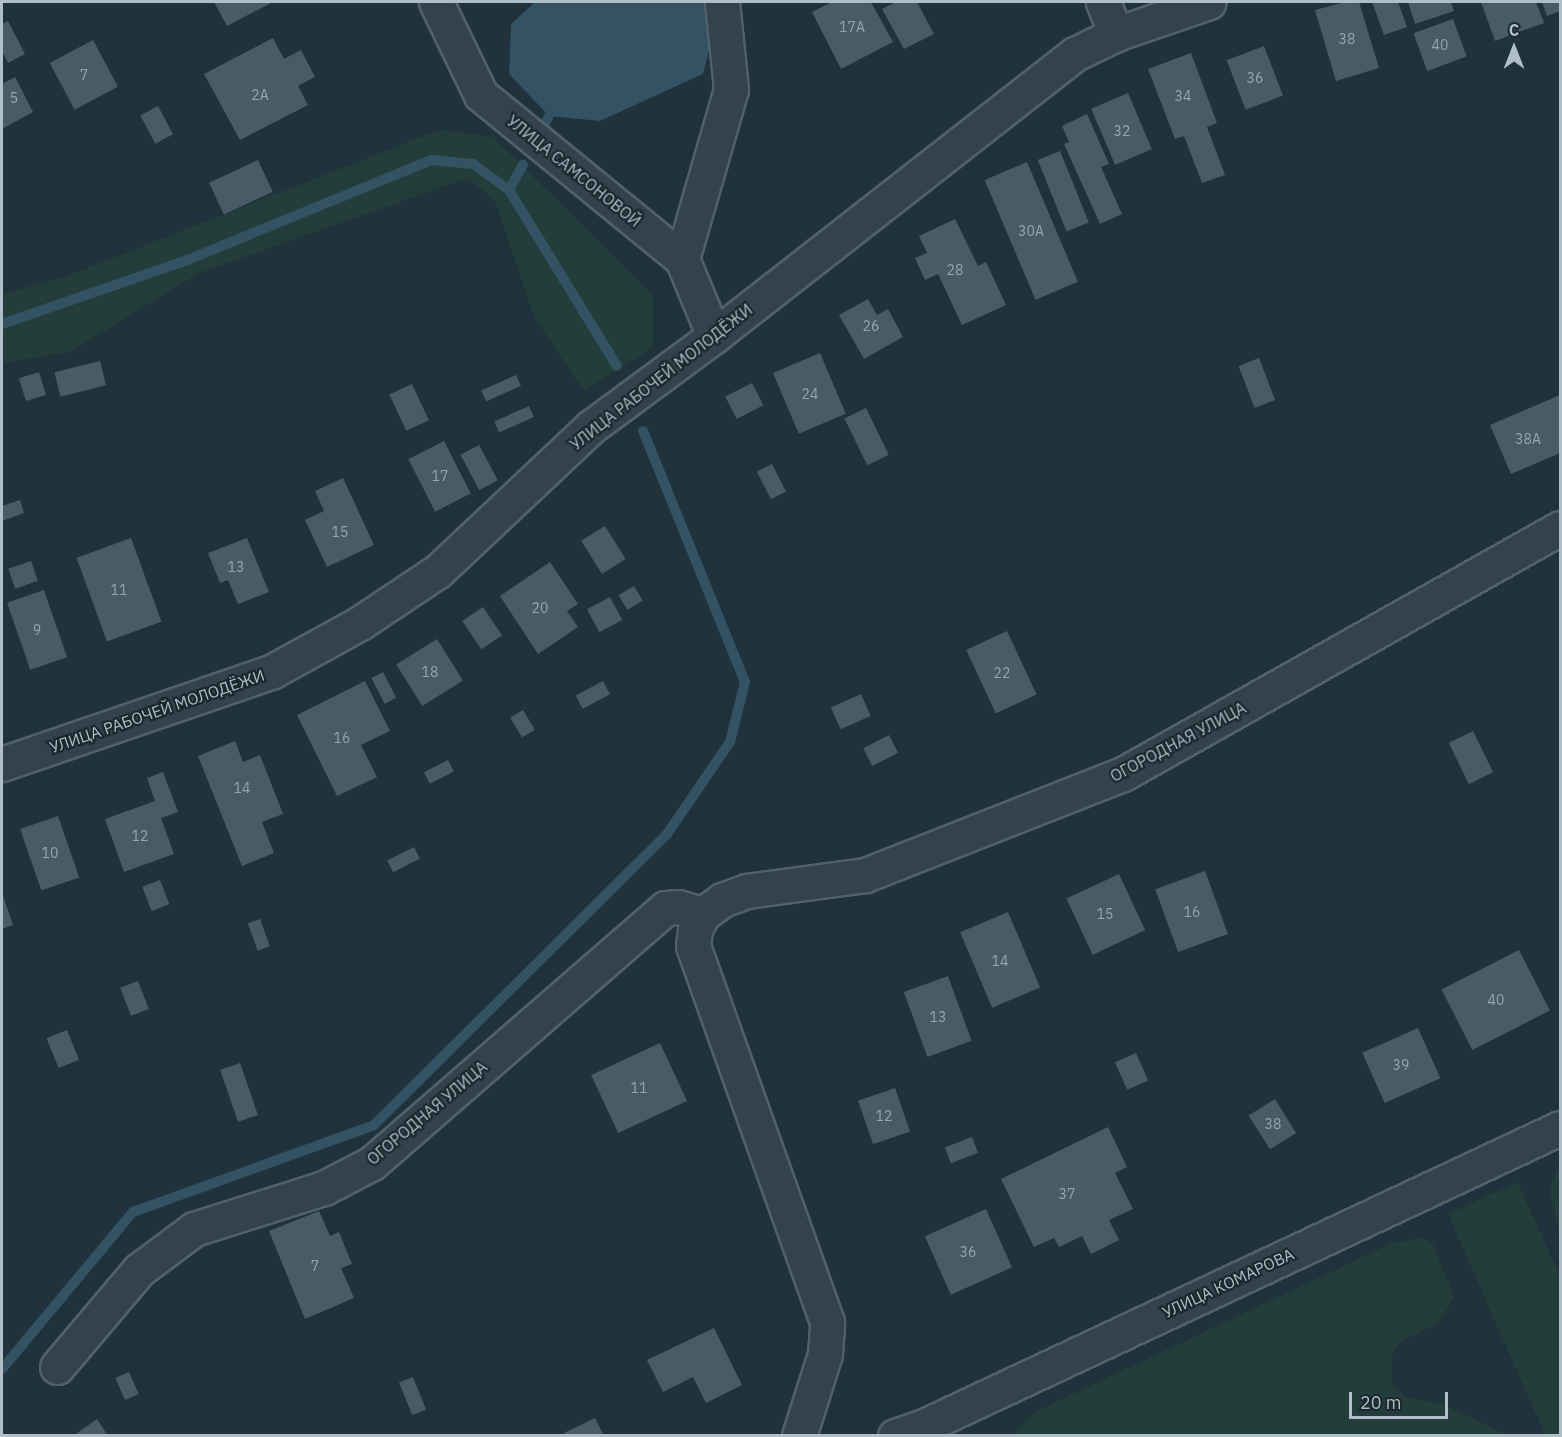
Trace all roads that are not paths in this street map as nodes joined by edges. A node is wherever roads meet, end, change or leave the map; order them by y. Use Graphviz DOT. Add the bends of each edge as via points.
graph roads {
  1 [pos="436,2"];
  2 [pos="722,2"];
  3 [pos="1103,2"];
  4 [pos="1209,2"];
  5 [pos="1116,34"];
  6 [pos="682,259"];
  7 [pos="714,336"];
  8 [pos="1560,528"];
  9 [pos="2,764"];
  10 [pos="703,914"];
  11 [pos="1560,1128"];
  12 [pos="57,1367"];
  13 [pos="799,1436"];
  14 [pos="895,1436"];
  1 -- 6 [label="street, УЛИЦА САМСОНОВОЙ" via="481,95"];
  2 -- 6 [label="street" via="731,89"];
  3 -- 5 [label="street"];
  4 -- 5 [label="street, УЛИЦА РАБОЧЕЙ МОЛОДЁЖИ"];
  5 -- 7 [label="street, УЛИЦА РАБОЧЕЙ МОЛОДЁЖИ" via="1075,54"];
  6 -- 7 [label="street, УЛИЦА САМСОНОВОЙ"];
  7 -- 9 [label="street, УЛИЦА РАБОЧЕЙ МОЛОДЁЖИ" via="591,427 438,571 360,623 271,672"];
  8 -- 10 [label="street, ОГОРОДНАЯ УЛИЦА" via="1123,774 865,875 747,891 722,900"];
  10 -- 12 [label="street, ОГОРОДНАЯ УЛИЦА" via="678,907 664,908 372,1163 324,1188 194,1230 140,1270"];
  10 -- 13 [label="street" via="695,929 693,946 827,1322 825,1354"];
  11 -- 14 [label="street, УЛИЦА КОМАРОВА" via="924,1426"];
}
